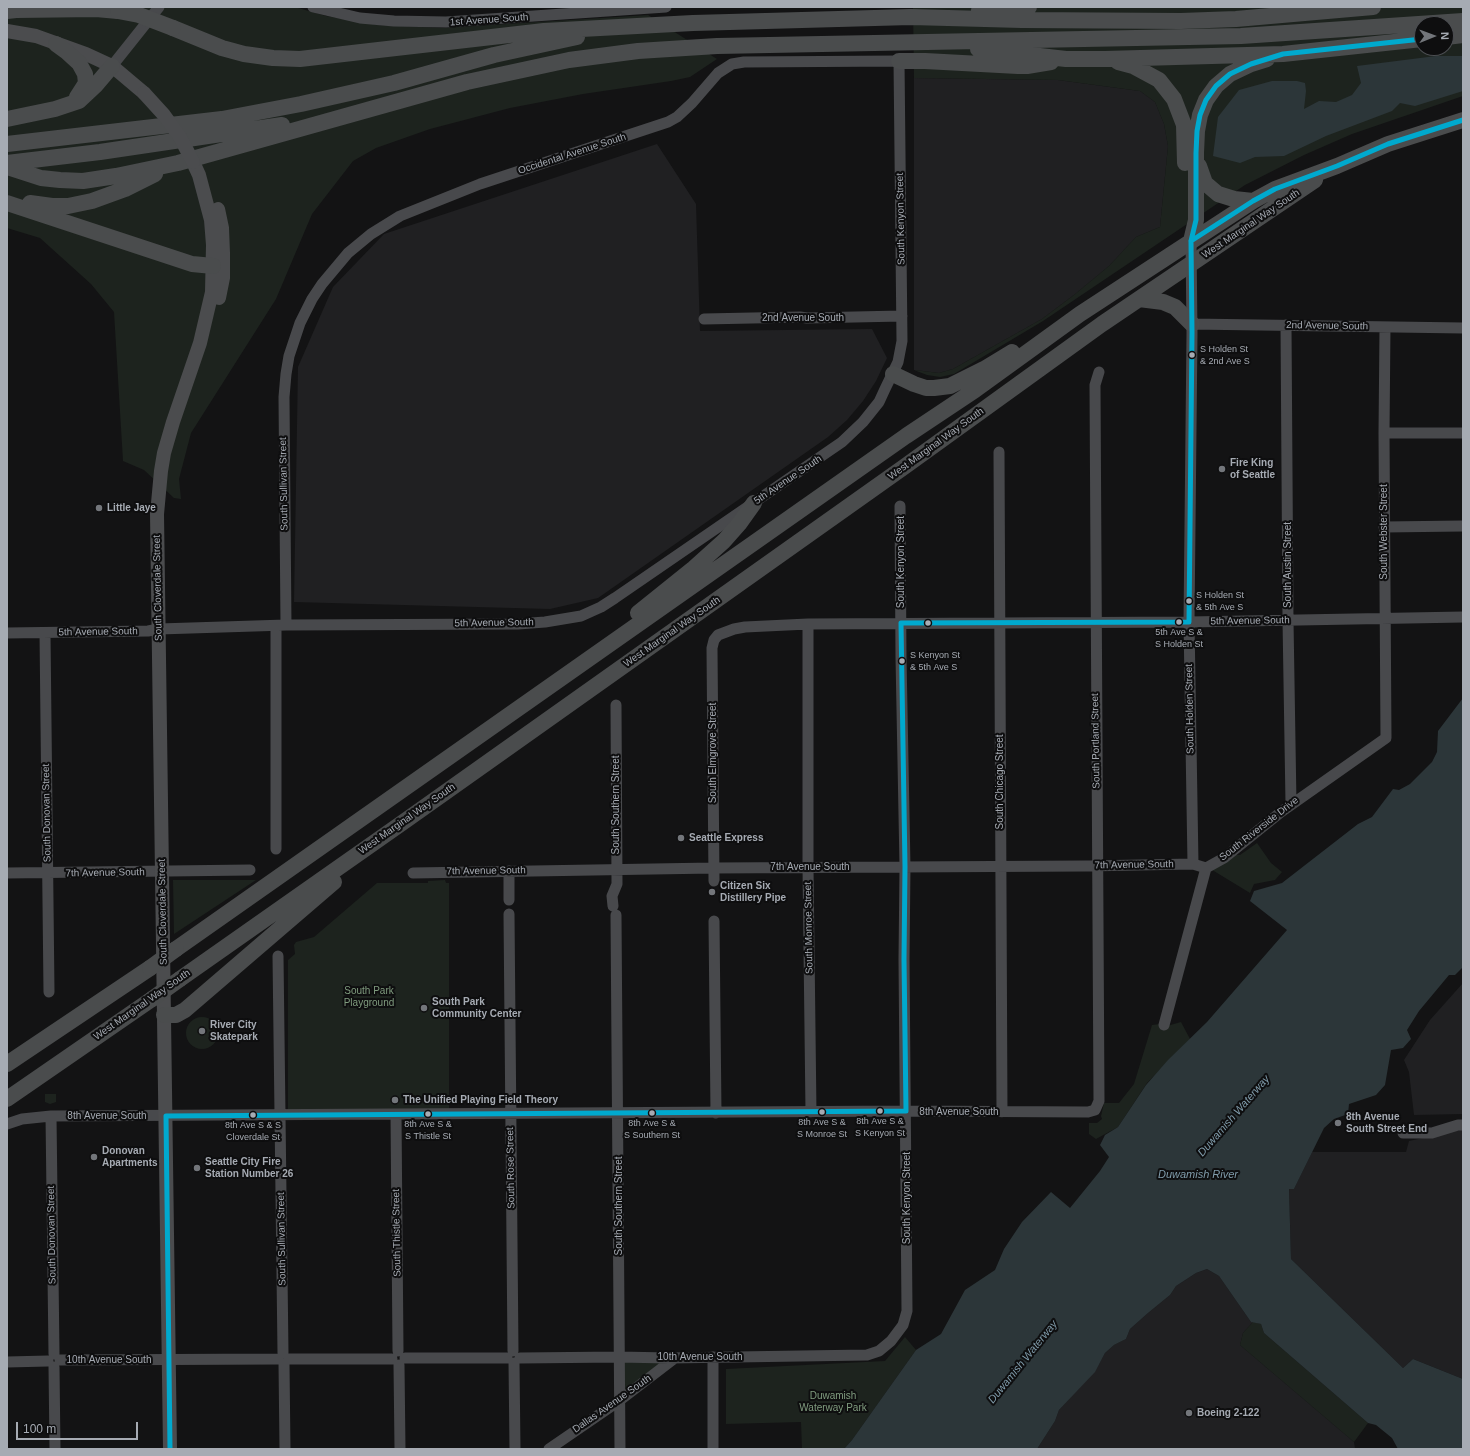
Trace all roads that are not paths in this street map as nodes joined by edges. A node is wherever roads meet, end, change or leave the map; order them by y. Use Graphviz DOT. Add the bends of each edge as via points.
graph roads {
  1 [pos="159,7"];
  2 [pos="313,7"];
  3 [pos="666,7"];
  4 [pos="1029,7"];
  5 [pos="1373,7"];
  6 [pos="7,11"];
  7 [pos="911,17"];
  8 [pos="1463,21"];
  9 [pos="693,23"];
  10 [pos="7,31"];
  11 [pos="1414,40"];
  12 [pos="923,43"];
  13 [pos="56,44"];
  14 [pos="1283,54"];
  15 [pos="1066,59"];
  16 [pos="1105,59"];
  17 [pos="899,61"];
  18 [pos="112,66"];
  19 [pos="70,104"];
  20 [pos="360,112"];
  21 [pos="7,119"];
  22 [pos="1463,120"];
  23 [pos="7,144"];
  24 [pos="1196,153"];
  25 [pos="186,162"];
  26 [pos="7,163"];
  27 [pos="1337,166"];
  28 [pos="7,167"];
  29 [pos="7,200"];
  30 [pos="1253,201"];
  31 [pos="7,203"];
  32 [pos="1191,241"];
  33 [pos="1191,265"];
  34 [pos="213,266"];
  35 [pos="1139,298"];
  36 [pos="1080,314"];
  37 [pos="902,316"];
  38 [pos="704,319"];
  39 [pos="1192,324"];
  40 [pos="1286,325"];
  41 [pos="1385,327"];
  42 [pos="1463,328"];
  43 [pos="293,344"];
  44 [pos="1099,372"];
  45 [pos="893,374"];
  46 [pos="180,402"];
  47 [pos="1384,433"];
  48 [pos="1463,433"];
  49 [pos="1000,452"];
  50 [pos="754,503"];
  51 [pos="900,506"];
  52 [pos="1463,526"];
  53 [pos="1384,527"];
  54 [pos="1463,617"];
  55 [pos="1385,618"];
  56 [pos="1288,620"];
  57 [pos="1096,622"];
  58 [pos="1189,622"];
  59 [pos="901,623"];
  60 [pos="999,623"];
  61 [pos="808,624"];
  62 [pos="281,625"];
  63 [pos="159,629"];
  64 [pos="725,632"];
  65 [pos="45,633"];
  66 [pos="7,634"];
  67 [pos="616,705"];
  68 [pos="518,710"];
  69 [pos="1386,738"];
  70 [pos="1291,804"];
  71 [pos="402,823"];
  72 [pos="276,849"];
  73 [pos="1193,864"];
  74 [pos="1001,866"];
  75 [pos="1097,866"];
  76 [pos="808,867"];
  77 [pos="905,867"];
  78 [pos="713,868"];
  79 [pos="1206,868"];
  80 [pos="250,870"];
  81 [pos="616,870"];
  82 [pos="509,871"];
  83 [pos="162,872"];
  84 [pos="413,872"];
  85 [pos="7,873"];
  86 [pos="47,873"];
  87 [pos="714,882"];
  88 [pos="509,900"];
  89 [pos="509,914"];
  90 [pos="714,921"];
  91 [pos="278,956"];
  92 [pos="49,992"];
  93 [pos="164,1015"];
  94 [pos="1164,1024"];
  95 [pos="7,1064"];
  96 [pos="7,1099"];
  97 [pos="1095,1110"];
  98 [pos="811,1112"];
  99 [pos="906,1112"];
  100 [pos="1002,1112"];
  101 [pos="716,1113"];
  102 [pos="280,1114"];
  103 [pos="396,1114"];
  104 [pos="510,1114"];
  105 [pos="618,1114"];
  106 [pos="51,1116"];
  107 [pos="166,1116"];
  108 [pos="7,1124"];
  109 [pos="1463,1125"];
  110 [pos="1403,1133"];
  111 [pos="879,1351"];
  112 [pos="513,1357"];
  113 [pos="619,1357"];
  114 [pos="713,1357"];
  115 [pos="398,1358"];
  116 [pos="675,1358"];
  117 [pos="283,1359"];
  118 [pos="54,1360"];
  119 [pos="169,1360"];
  120 [pos="7,1362"];
  121 [pos="619,1401"];
  122 [pos="56,1449"];
  123 [pos="170,1449"];
  124 [pos="285,1449"];
  125 [pos="400,1449"];
  126 [pos="515,1449"];
  127 [pos="549,1449"];
  128 [pos="620,1449"];
  129 [pos="713,1449"];
  1 -- 18 [label="street"];
  2 -- 3 [label="street, 1st Avenue South" via="360,18 446,22"];
  4 -- 7 [label="highway" via="916,13"];
  5 -- 7 [label="highway" via="1181,21"];
  6 -- 9 [label="highway, bridge" via="118,11 138,15 244,54 300,59 544,31"];
  7 -- 9 [label="highway"];
  8 -- 12 [label="highway" via="1241,36"];
  9 -- 23 [label="highway" via="548,43 380,86 222,119"];
  10 -- 13 [label="main road" via="36,36"];
  11 -- 14 [label="highway"];
  12 -- 15 [label="highway"];
  12 -- 20 [label="highway" via="717,46 638,51 569,60 516,71"];
  13 -- 18 [label="main road"];
  13 -- 19 [label="highway" via="79,63 85,74 84,88"];
  14 -- 16 [label="highway"];
  14 -- 24 [label="highway" via="1230,74 1216,86 1200,115"];
  15 -- 16 [label="highway"];
  15 -- 17 [label="highway" via="1027,66"];
  16 -- 32 [label="highway" via="1133,66 1147,73 1159,80 1174,99 1184,125 1185,227"];
  17 -- 37 [label="street, South Kenyon Street"];
  17 -- 43 [label="street, Occidental Avenue South" via="732,64 718,73 692,103 668,122 480,184 400,216 371,234 348,253 312,299"];
  18 -- 19 [label="highway" via="86,96"];
  18 -- 25 [label="main road, South Cloverdale Street, bridge" via="144,93 164,115 180,137"];
  19 -- 21 [label="highway"];
  20 -- 25 [label="highway"];
  20 -- 26 [label="highway" via="230,134"];
  22 -- 27 [label="highway, West Marginal Way South" via="1388,144"];
  24 -- 30 [label="highway" via="1201,175 1211,189 1219,195"];
  24 -- 32 [label="highway" via="1196,220"];
  25 -- 28 [label="highway" via="98,179 41,178"];
  25 -- 29 [label="highway" via="92,202 52,206"];
  25 -- 34 [label="main road, South Cloverdale Street" via="199,175 211,220"];
  25 -- 46 [label="main road, South Cloverdale Street" via="207,177 215,196 222,228 223,278 192,387"];
  27 -- 30 [label="highway, West Marginal Way South" via="1275,189"];
  27 -- 33 [label="highway, West Marginal Way South"];
  30 -- 32 [label="highway, West Marginal Way South"];
  31 -- 34 [label="highway" via="192,264"];
  32 -- 33 [label="street, South Holden Street"];
  32 -- 36 [label="highway, West Marginal Way South"];
  33 -- 35 [label="highway, West Marginal Way South"];
  33 -- 39 [label="street, South Holden Street"];
  34 -- 46 [label="main road, South Cloverdale Street" via="208,312"];
  35 -- 39 [label="highway" via="1175,307"];
  35 -- 71 [label="highway, West Marginal Way South" via="904,468"];
  36 -- 45 [label="highway" via="950,386 926,388"];
  36 -- 68 [label="highway, West Marginal Way South"];
  37 -- 38 [label="street, 2nd Avenue South"];
  37 -- 45 [label="street, South Kenyon Street" via="901,350"];
  39 -- 40 [label="street, 2nd Avenue South"];
  39 -- 58 [label="street, South Holden Street"];
  40 -- 41 [label="street, 2nd Avenue South"];
  40 -- 56 [label="street, South Austin Street"];
  41 -- 42 [label="street, 2nd Avenue South"];
  41 -- 47 [label="street, South Webster Street"];
  43 -- 62 [label="street, South Sullivan Street" via="284,397"];
  44 -- 57 [label="street, South Portland Street" via="1095,385"];
  45 -- 50 [label="street, 5th Avenue South" via="872,411 846,438"];
  46 -- 63 [label="main road, South Cloverdale Street" via="164,453 158,496"];
  47 -- 48 [label="street"];
  47 -- 53 [label="street, South Webster Street"];
  49 -- 60 [label="street, South Chicago Street"];
  50 -- 62 [label="street, 5th Avenue South" via="615,598 581,616 518,624"];
  50 -- 68 [label="highway" via="724,541 694,568"];
  51 -- 59 [label="street, South Kenyon Street"];
  52 -- 53 [label="street"];
  53 -- 55 [label="street, South Webster Street"];
  54 -- 55 [label="street, 5th Avenue South"];
  55 -- 56 [label="street, 5th Avenue South"];
  55 -- 69 [label="street, South Webster Street"];
  56 -- 58 [label="street, 5th Avenue South"];
  56 -- 70 [label="street, South Austin Street"];
  57 -- 58 [label="street, 5th Avenue South"];
  57 -- 60 [label="street, 5th Avenue South"];
  57 -- 75 [label="street, South Portland Street"];
  58 -- 73 [label="street, South Holden Street"];
  59 -- 60 [label="street, 5th Avenue South"];
  59 -- 61 [label="street, 5th Avenue South"];
  59 -- 77 [label="street, South Kenyon Street"];
  60 -- 74 [label="street, South Chicago Street"];
  61 -- 64 [label="street, 5th Avenue South" via="745,627"];
  61 -- 76 [label="street, South Monroe Street"];
  62 -- 63 [label="street, 5th Avenue South"];
  62 -- 72 [label="street, South Sullivan Street"];
  63 -- 65 [label="street, 5th Avenue South"];
  63 -- 83 [label="main road, South Cloverdale Street"];
  64 -- 78 [label="street, South Elmgrove Street" via="714,640 712,648"];
  65 -- 66 [label="street, 5th Avenue South"];
  65 -- 86 [label="street, South Donovan Street"];
  67 -- 81 [label="street, South Southern Street"];
  68 -- 95 [label="highway, West Marginal Way South, bridge" via="150,968"];
  69 -- 70 [label="street, South Riverside Drive"];
  70 -- 79 [label="street, South Riverside Drive" via="1224,858"];
  71 -- 93 [label="highway" via="186,1010 176,1015"];
  71 -- 96 [label="highway, West Marginal Way South, bridge"];
  73 -- 75 [label="street, 7th Avenue South"];
  73 -- 79 [label="street, 7th Avenue South"];
  74 -- 75 [label="street, 7th Avenue South"];
  74 -- 77 [label="street, 7th Avenue South"];
  74 -- 100 [label="street, South Chicago Street"];
  75 -- 97 [label="street, South Portland Street" via="1099,1101"];
  76 -- 77 [label="street, 7th Avenue South"];
  76 -- 78 [label="street, 7th Avenue South"];
  76 -- 98 [label="street, South Monroe Street"];
  77 -- 99 [label="street, South Kenyon Street"];
  78 -- 81 [label="street, 7th Avenue South"];
  78 -- 87 [label="street, South Elmgrove Street"];
  79 -- 94 [label="street"];
  80 -- 83 [label="street, 7th Avenue South"];
  81 -- 82 [label="street, 7th Avenue South"];
  81 -- 105 [label="street, South Southern Street" via="616,884 612,896"];
  82 -- 84 [label="street, 7th Avenue South"];
  82 -- 88 [label="street"];
  83 -- 86 [label="street, 7th Avenue South"];
  83 -- 93 [label="main road, South Cloverdale Street"];
  85 -- 86 [label="street, 7th Avenue South"];
  86 -- 92 [label="street, South Donovan Street"];
  89 -- 104 [label="street, South Rose Street"];
  90 -- 101 [label="street"];
  91 -- 102 [label="street, South Sullivan Street"];
  93 -- 107 [label="main road, South Cloverdale Street"];
  97 -- 100 [label="street, 8th Avenue South"];
  98 -- 99 [label="street, 8th Avenue South"];
  98 -- 101 [label="street, 8th Avenue South"];
  99 -- 100 [label="street, 8th Avenue South"];
  99 -- 111 [label="street, South Kenyon Street" via="907,1311 903,1325 891,1341"];
  101 -- 105 [label="street, 8th Avenue South"];
  102 -- 103 [label="street, 8th Avenue South"];
  102 -- 107 [label="street, 8th Avenue South"];
  102 -- 117 [label="street, South Sullivan Street"];
  103 -- 104 [label="street, 8th Avenue South"];
  103 -- 115 [label="street, South Thistle Street"];
  104 -- 105 [label="street, 8th Avenue South"];
  104 -- 112 [label="street, South Rose Street"];
  105 -- 113 [label="street, South Southern Street"];
  106 -- 107 [label="street, 8th Avenue South"];
  106 -- 108 [label="street, 8th Avenue South" via="22,1119"];
  106 -- 118 [label="street, South Donovan Street"];
  107 -- 119 [label="main road, South Cloverdale Street"];
  109 -- 110 [label="street" via="1432,1133"];
  111 -- 114 [label="street, 10th Avenue South" via="867,1355"];
  112 -- 113 [label="street, 10th Avenue South"];
  112 -- 115 [label="street, 10th Avenue South"];
  112 -- 126 [label="street, South Rose Street"];
  113 -- 116 [label="street, 10th Avenue South"];
  113 -- 121 [label="street, South Southern Street"];
  114 -- 116 [label="street, 10th Avenue South"];
  114 -- 129 [label="street"];
  115 -- 117 [label="street, 10th Avenue South"];
  115 -- 125 [label="street, South Thistle Street"];
  116 -- 121 [label="street, Dallas Avenue South"];
  117 -- 119 [label="street, 10th Avenue South"];
  117 -- 124 [label="street, South Sullivan Street"];
  118 -- 119 [label="street, 10th Avenue South"];
  118 -- 120 [label="street, 10th Avenue South"];
  118 -- 122 [label="street, South Donovan Street"];
  119 -- 123 [label="main road, South Cloverdale Street"];
  121 -- 127 [label="street, Dallas Avenue South"];
  121 -- 128 [label="street, South Southern Street"];
}
